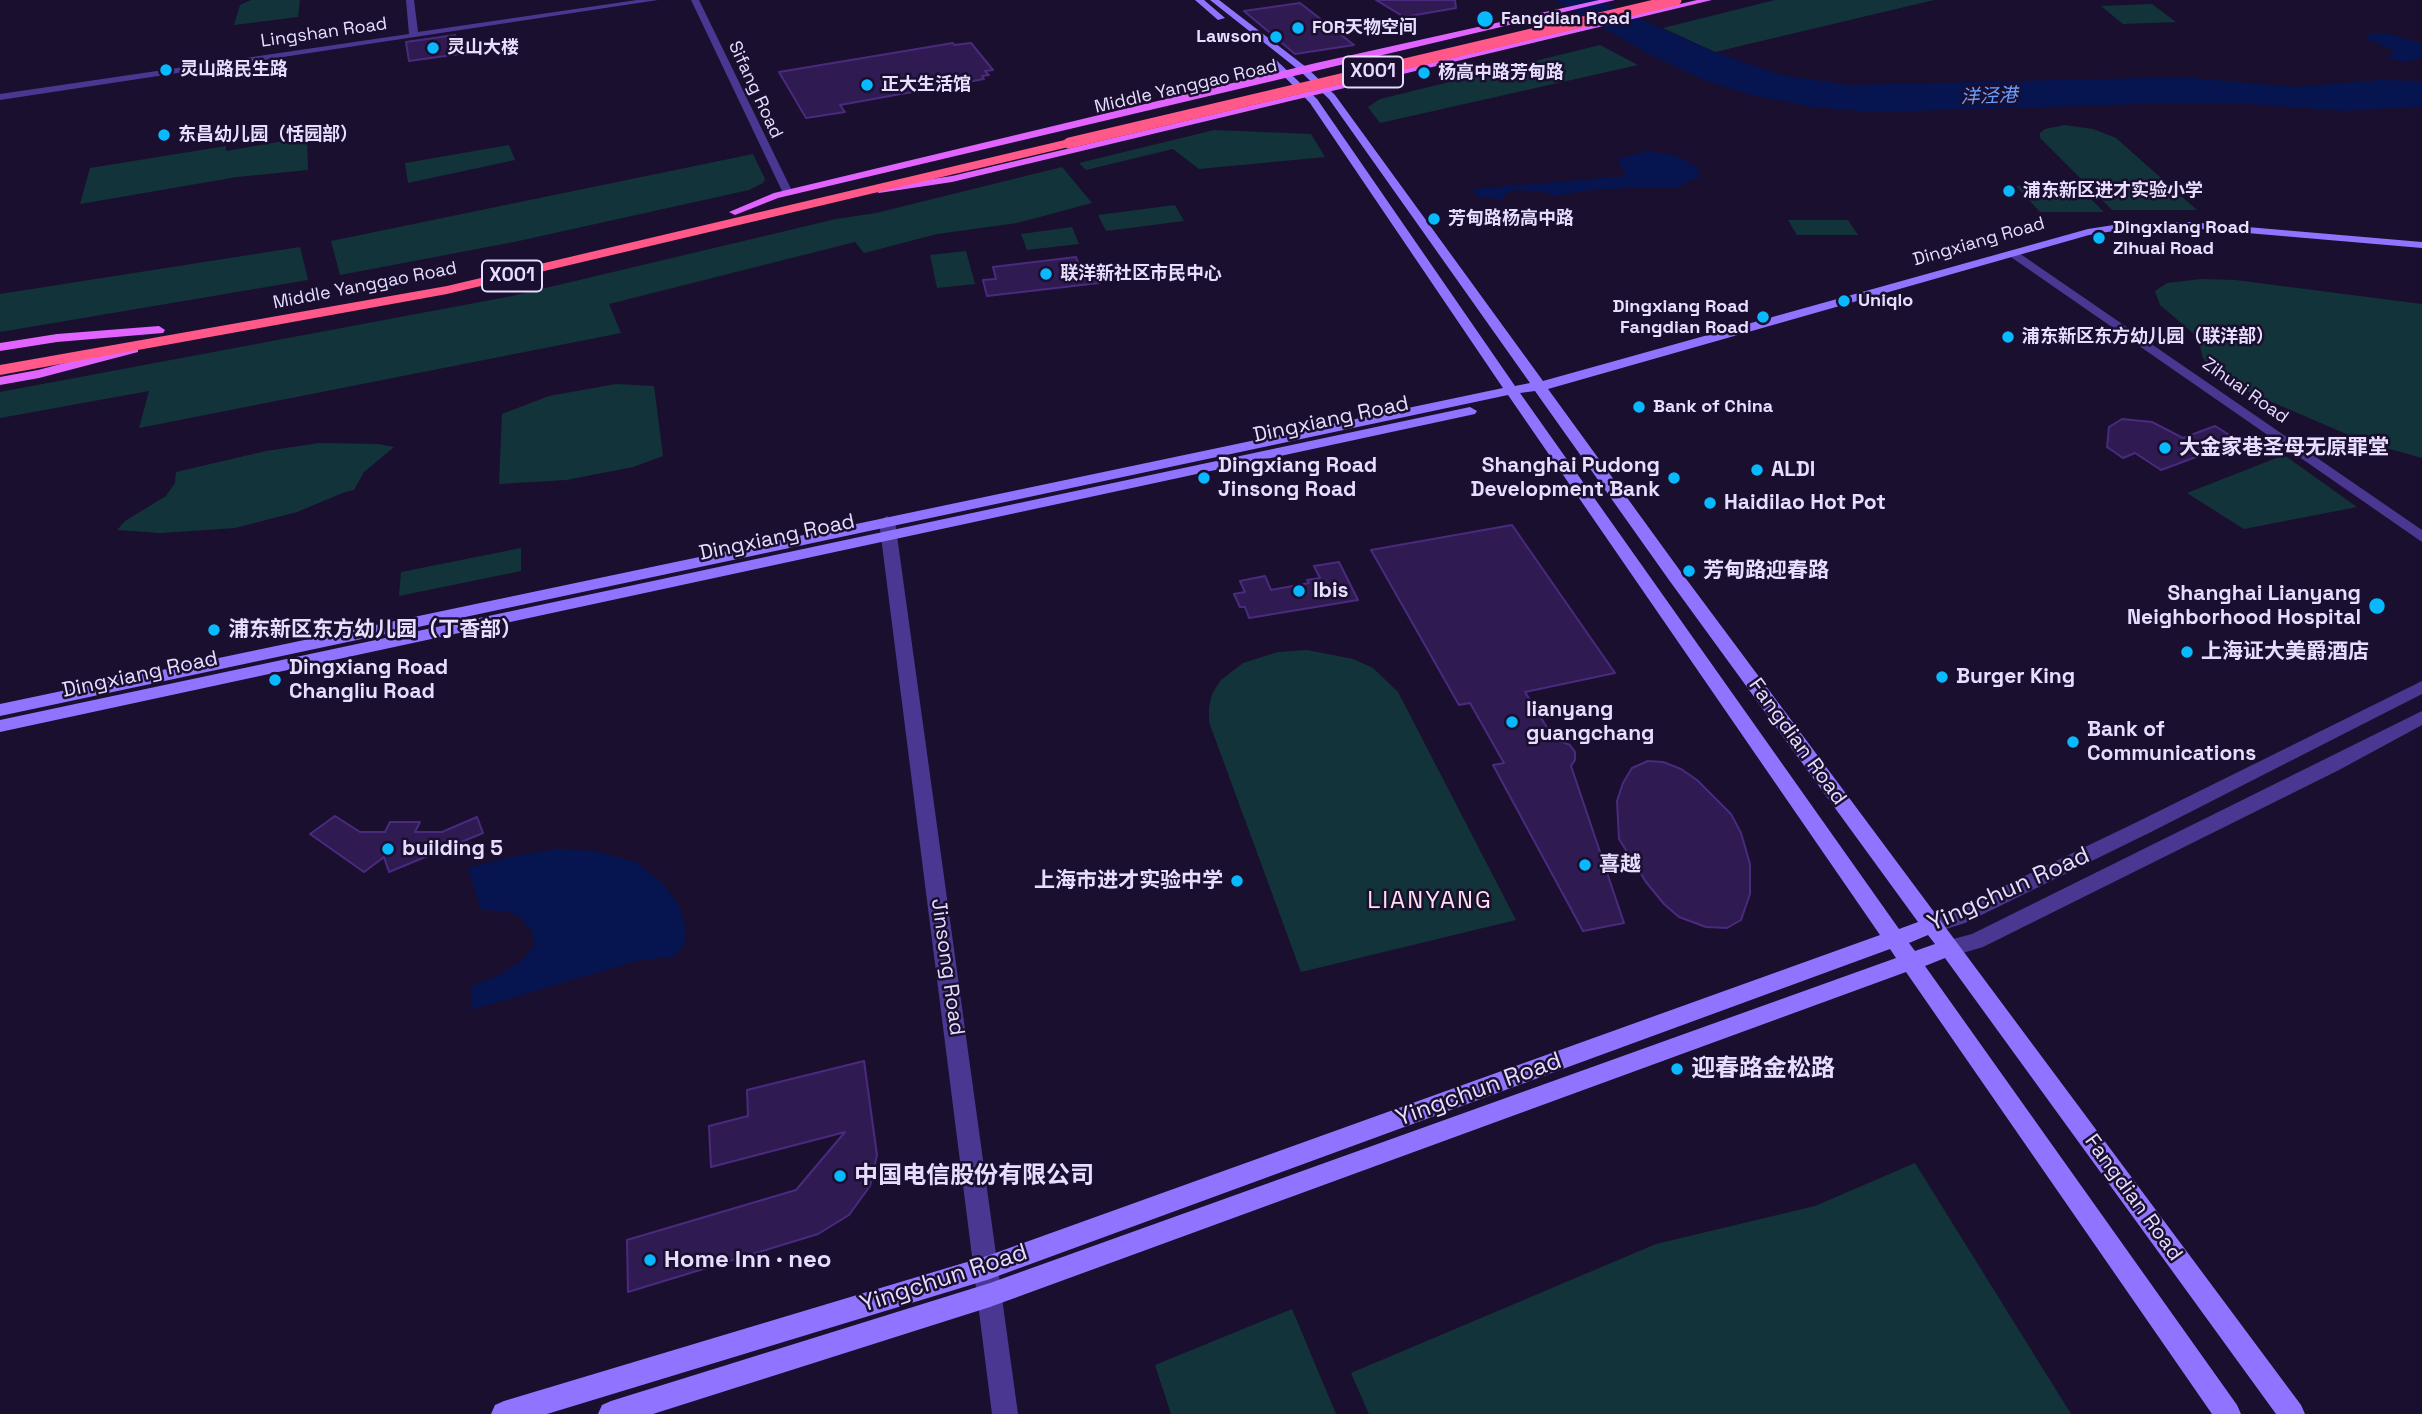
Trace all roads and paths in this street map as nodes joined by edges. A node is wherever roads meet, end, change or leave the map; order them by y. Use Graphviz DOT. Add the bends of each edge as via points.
graph roads {
  1 [pos="410,0"];
  2 [pos="654,0"];
  3 [pos="695,0"];
  4 [pos="1199,0"];
  5 [pos="1214,0"];
  6 [pos="1611,0"];
  7 [pos="1645,0"];
  8 [pos="1676,0"];
  9 [pos="1708,0"];
  10 [pos="414,35"];
  11 [pos="1247,40"];
  12 [pos="1263,53"];
  13 [pos="1303,69"];
  14 [pos="1289,73"];
  15 [pos="1327,92"];
  16 [pos="0,97"];
  17 [pos="1304,97"];
  18 [pos="1065,140"];
  19 [pos="873,191"];
  20 [pos="788,193"];
  21 [pos="735,212"];
  22 [pos="2422,245"];
  23 [pos="2012,253"];
  24 [pos="3,363"];
  25 [pos="1548,388"];
  26 [pos="1514,396"];
  27 [pos="889,528"];
  28 [pos="2422,537"];
  29 [pos="2422,687"];
  30 [pos="0,710"];
  31 [pos="2422,717"];
  32 [pos="0,726"];
  33 [pos="1933,925"];
  34 [pos="1894,939"];
  35 [pos="1950,948"];
  36 [pos="1910,962"];
  37 [pos="986,1268"];
  38 [pos="990,1295"];
  39 [pos="504,1414"];
  40 [pos="611,1414"];
  41 [pos="1005,1414"];
  42 [pos="2228,1414"];
  43 [pos="2292,1414"];
  1 -- 10 [label="street"];
  2 -- 10 [label="street, Lingshan Road"];
  3 -- 20 [label="street, Sifang Road"];
  4 -- 11 [label="street"];
  5 -- 13 [label="street, Fangdian Road"];
  6 -- 13 [label="main road, Middle Yanggao Road / X001"];
  7 -- 18 [label="highway, Middle Yanggao Road / X001"];
  8 -- 18 [label="highway, Middle Yanggao Road / X001, bridge"];
  9 -- 15 [label="main road, Middle Yanggao Road / X001"];
  10 -- 16 [label="street, Lingshan Road"];
  12 -- 14 [label="street, Fangdian Road"];
  13 -- 14 [label="main road, Middle Yanggao Road / X001"];
  13 -- 15 [label="street, Fangdian Road"];
  14 -- 17 [label="street, Fangdian Road"];
  14 -- 20 [label="main road, Middle Yanggao Road / X001"];
  15 -- 17 [label="main road, Middle Yanggao Road"];
  15 -- 25 [label="street, Fangdian Road"];
  17 -- 19 [label="main road, Middle Yanggao Road / X001" via="952,179"];
  17 -- 26 [label="street, Fangdian Road"];
  18 -- 19 [label="highway, Middle Yanggao Road"];
  18 -- 21 [label="highway, Middle Yanggao Road / X001"];
  19 -- 24 [label="highway, Middle Yanggao Road / X001" via="447,290 148,345"];
  20 -- 21 [label="main road, Middle Yanggao Road / X001"];
  21 -- 24 [label="highway, Middle Yanggao Road / X001" via="428,281"];
  22 -- 23 [label="street, Dingxiang Road" via="2228,227 2153,225 2088,232"];
  23 -- 25 [label="street, Dingxiang Road"];
  23 -- 28 [label="street, Zihuai Road"];
  25 -- 26 [label="street, Dingxiang Road"];
  25 -- 33 [label="street, Fangdian Road" via="1675,576"];
  26 -- 27 [label="street, Dingxiang Road"];
  26 -- 34 [label="street, Fangdian Road"];
  27 -- 30 [label="street, Dingxiang Road"];
  27 -- 32 [label="street, Dingxiang Road"];
  27 -- 37 [label="street, Jinsong Road"];
  29 -- 33 [label="street, Yingchun Road" via="2232,784"];
  31 -- 35 [label="street, Yingchun Road" via="1989,935"];
  33 -- 34 [label="street, Yingchun Road"];
  33 -- 35 [label="street, Fangdian Road"];
  34 -- 36 [label="street, Fangdian Road"];
  34 -- 37 [label="street, Yingchun Road"];
  35 -- 36 [label="street, Yingchun Road"];
  35 -- 43 [label="street, Fangdian Road"];
  36 -- 38 [label="street, Yingchun Road"];
  36 -- 42 [label="street, Fangdian Road"];
  37 -- 38 [label="street, Jinsong Road"];
  37 -- 39 [label="street, Yingchun Road"];
  38 -- 40 [label="street, Yingchun Road"];
  38 -- 41 [label="street, Jinsong Road"];
}
